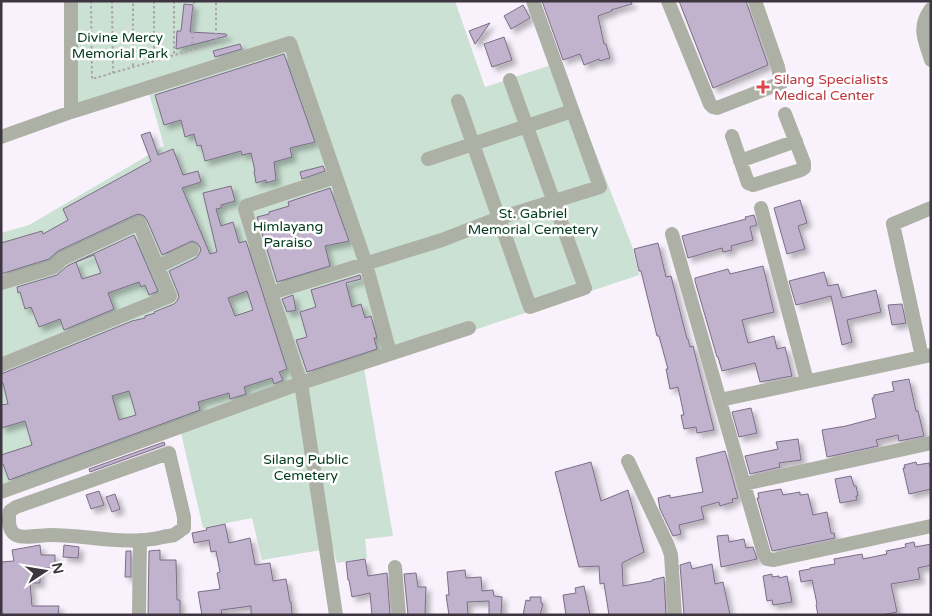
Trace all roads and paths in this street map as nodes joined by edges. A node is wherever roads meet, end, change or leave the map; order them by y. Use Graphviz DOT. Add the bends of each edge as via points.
graph roads {
  1 [pos="71,1"];
  2 [pos="91,1"];
  3 [pos="112,1"];
  4 [pos="133,1"];
  5 [pos="154,1"];
  6 [pos="174,1"];
  7 [pos="194,1"];
  8 [pos="216,1"];
  9 [pos="533,1"];
  10 [pos="668,1"];
  11 [pos="755,1"];
  12 [pos="931,9"];
  13 [pos="192,50"];
  14 [pos="174,55"];
  15 [pos="931,60"];
  16 [pos="154,61"];
  17 [pos="133,67"];
  18 [pos="113,73"];
  19 [pos="510,80"];
  20 [pos="458,101"];
  21 [pos="71,112"];
  22 [pos="572,112"];
  23 [pos="785,114"];
  24 [pos="526,127"];
  25 [pos="732,136"];
  26 [pos="1,137"];
  27 [pos="796,141"];
  28 [pos="473,144"];
  29 [pos="428,159"];
  30 [pos="740,161"];
  31 [pos="335,176"];
  32 [pos="553,201"];
  33 [pos="760,208"];
  34 [pos="931,208"];
  35 [pos="499,218"];
  36 [pos="672,234"];
  37 [pos="192,250"];
  38 [pos="366,264"];
  39 [pos="157,268"];
  40 [pos="1,283"];
  41 [pos="271,293"];
  42 [pos="469,328"];
  43 [pos="390,353"];
  44 [pos="926,356"];
  45 [pos="1,365"];
  46 [pos="807,381"];
  47 [pos="301,383"];
  48 [pos="720,400"];
  49 [pos="931,443"];
  50 [pos="628,461"];
  51 [pos="744,484"];
  52 [pos="1,492"];
  53 [pos="931,526"];
  54 [pos="140,540"];
  55 [pos="395,567"];
  56 [pos="139,615"];
  57 [pos="336,615"];
  58 [pos="399,615"];
  59 [pos="675,615"];
  1 -- 21 [label="street"];
  2 -- 18 [label="path" via="92,80"];
  3 -- 18 [label="path"];
  4 -- 17 [label="path"];
  5 -- 16 [label="path"];
  6 -- 14 [label="path"];
  7 -- 13 [label="path"];
  8 -- 13 [label="path" via="216,43"];
  9 -- 22 [label="street"];
  10 -- 11 [label="street" via="710,104 717,108 781,83"];
  12 -- 15 [label="street" via="922,31"];
  13 -- 14 [label="path"];
  14 -- 16 [label="path"];
  16 -- 17 [label="path"];
  17 -- 18 [label="path"];
  19 -- 24 [label="street"];
  20 -- 28 [label="street"];
  21 -- 26 [label="street"];
  21 -- 31 [label="street" via="290,43"];
  22 -- 24 [label="street"];
  22 -- 32 [label="street" via="600,187"];
  23 -- 27 [label="street"];
  24 -- 28 [label="street"];
  24 -- 32 [label="street"];
  25 -- 30 [label="street"];
  27 -- 30 [label="street"];
  27 -- 30 [label="street" via="804,168 793,173 752,185 748,183"];
  28 -- 29 [label="street"];
  28 -- 35 [label="street"];
  31 -- 38 [label="street"];
  31 -- 41 [label="street" via="246,206"];
  32 -- 35 [label="street"];
  32 -- 35 [label="street" via="585,288 530,307"];
  33 -- 46 [label="street"];
  34 -- 44 [label="street" via="894,224"];
  35 -- 38 [label="street"];
  36 -- 48 [label="street"];
  37 -- 39 [label="street"];
  38 -- 41 [label="street"];
  38 -- 43 [label="street"];
  39 -- 40 [label="street" via="139,224 62,259 54,267"];
  39 -- 45 [label="street" via="170,296"];
  41 -- 47 [label="street"];
  42 -- 43 [label="street"];
  43 -- 47 [label="street"];
  44 -- 46 [label="street"];
  46 -- 48 [label="street"];
  47 -- 52 [label="street"];
  47 -- 57 [label="street"];
  48 -- 51 [label="street"];
  49 -- 51 [label="street"];
  50 -- 59 [label="street" via="671,555"];
  51 -- 53 [label="street" via="767,559"];
  54 -- 54 [label="street" via="157,539 184,528 169,453 16,507 8,517 11,530 21,537 51,535"];
  54 -- 56 [label="street"];
  55 -- 58 [label="street"];
}
